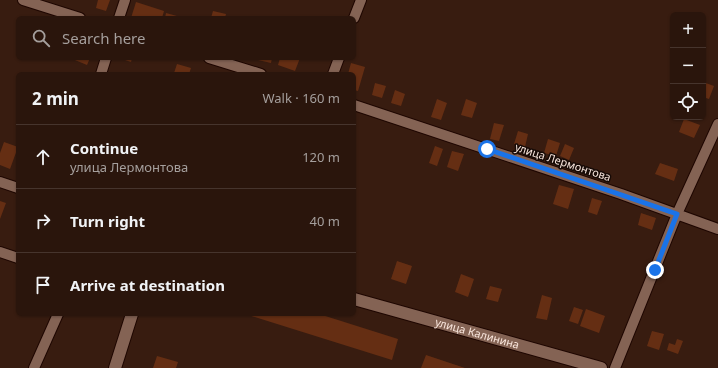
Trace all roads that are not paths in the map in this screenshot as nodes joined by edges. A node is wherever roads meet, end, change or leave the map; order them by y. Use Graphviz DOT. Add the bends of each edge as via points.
graph roads {
  1 [pos="23,0"];
  2 [pos="125,0"];
  3 [pos="361,0"];
  4 [pos="74,16"];
  5 [pos="120,16"];
  6 [pos="355,16"];
  7 [pos="105,60"];
  8 [pos="216,60"];
  9 [pos="338,60"];
  10 [pos="102,72"];
  11 [pos="254,72"];
  12 [pos="334,72"];
  13 [pos="356,106"];
  14 [pos="718,124"];
  15 [pos="0,182"];
  16 [pos="16,187"];
  17 [pos="677,214"];
  18 [pos="718,229"];
  19 [pos="0,252"];
  20 [pos="16,257"];
  21 [pos="356,300"];
  22 [pos="57,316"];
  23 [pos="131,316"];
  24 [pos="34,368"];
  25 [pos="115,368"];
  26 [pos="601,368"];
  27 [pos="615,368"];
  1 -- 4 [label="street"];
  2 -- 5 [label="street"];
  3 -- 6 [label="street"];
  7 -- 10 [label="street"];
  8 -- 11 [label="street"];
  9 -- 12 [label="street"];
  13 -- 17 [label="street, улица Лермонтова"];
  14 -- 17 [label="street"];
  15 -- 16 [label="street"];
  17 -- 18 [label="street, улица Лермонтова"];
  17 -- 27 [label="street"];
  19 -- 20 [label="street"];
  21 -- 26 [label="street, улица Калинина"];
  22 -- 24 [label="street"];
  23 -- 25 [label="street"];
}
